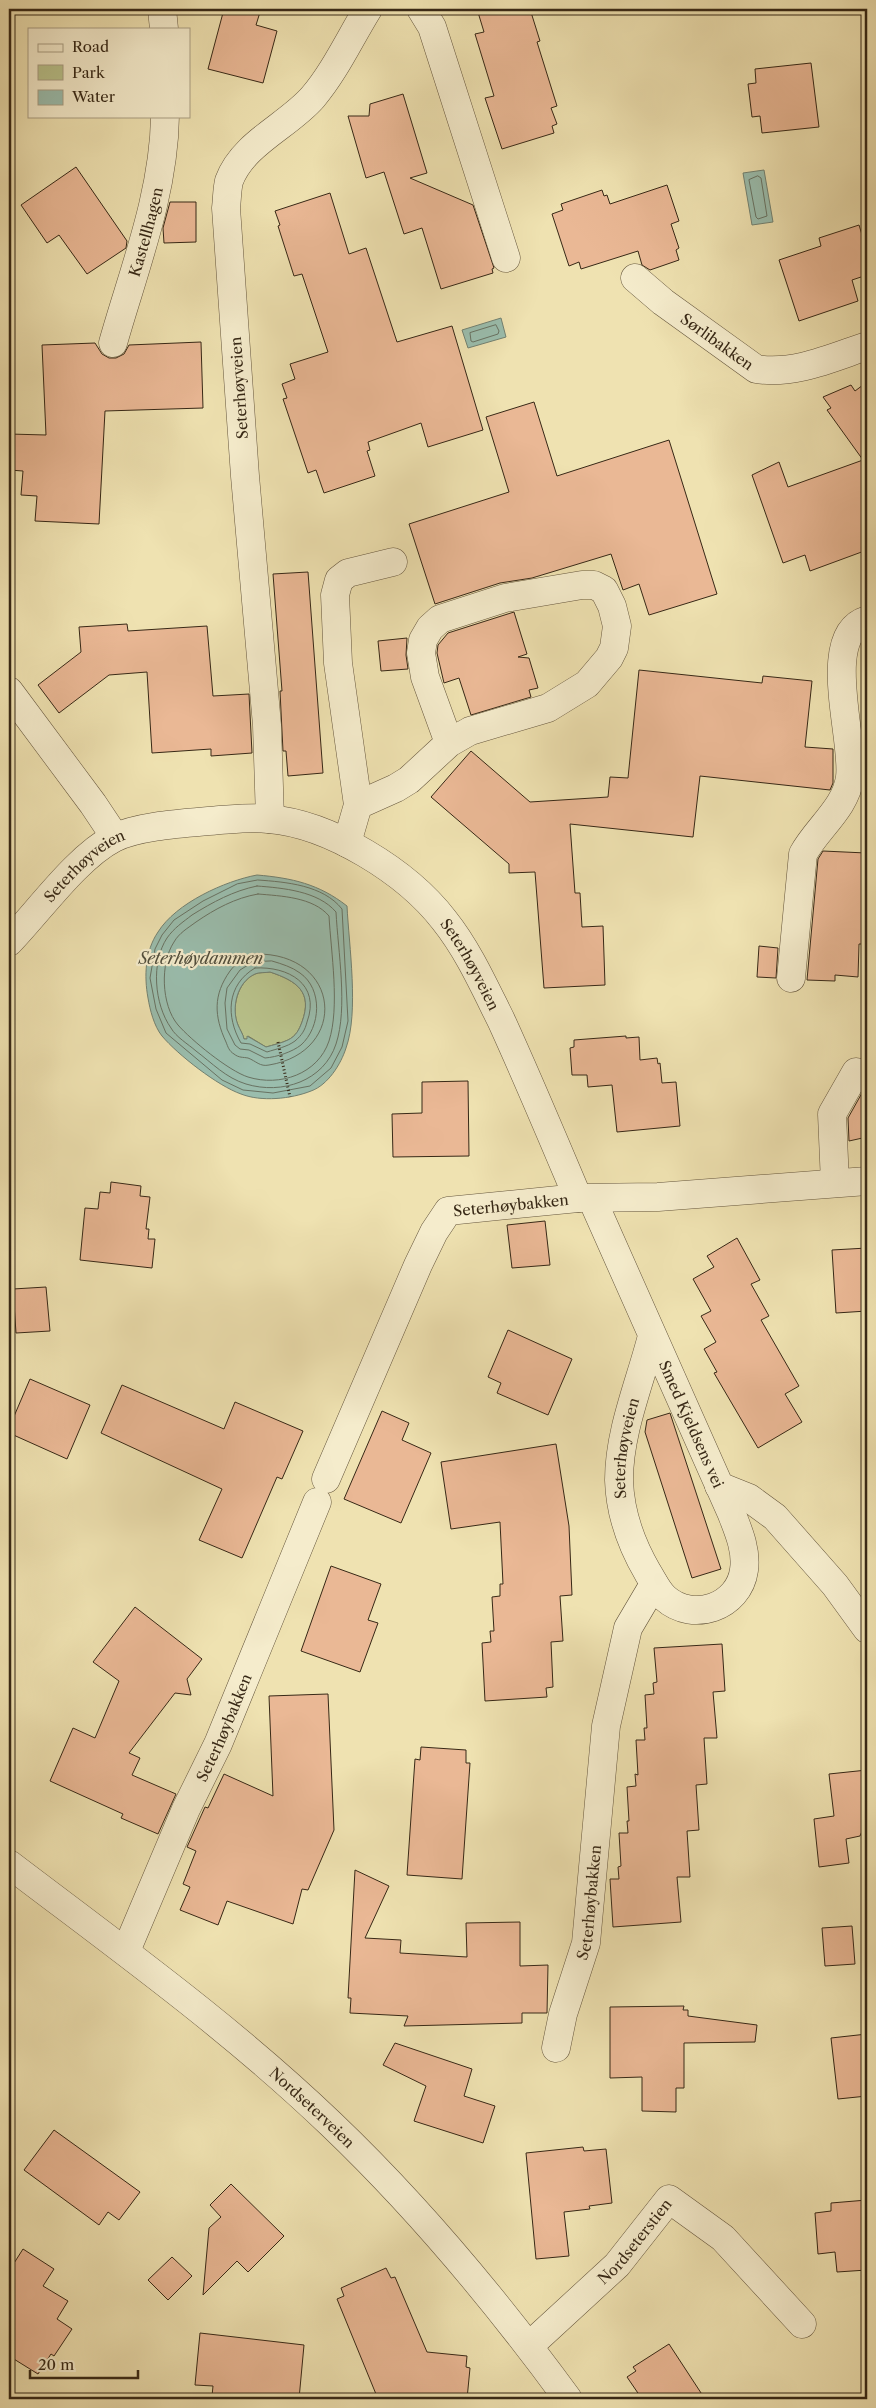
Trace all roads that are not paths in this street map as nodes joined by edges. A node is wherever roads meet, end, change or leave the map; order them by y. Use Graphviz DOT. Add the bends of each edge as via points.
graph roads {
  1 [pos="162,9"];
  2 [pos="368,9"];
  3 [pos="421,9"];
  4 [pos="164,28"];
  5 [pos="165,118"];
  6 [pos="506,258"];
  7 [pos="635,278"];
  8 [pos="113,344"];
  9 [pos="867,346"];
  10 [pos="393,562"];
  11 [pos="867,620"];
  12 [pos="9,692"];
  13 [pos="449,744"];
  14 [pos="358,805"];
  15 [pos="270,819"];
  16 [pos="115,837"];
  17 [pos="347,842"];
  18 [pos="9,942"];
  19 [pos="791,978"];
  20 [pos="856,1072"];
  21 [pos="867,1181"];
  22 [pos="836,1183"];
  23 [pos="585,1199"];
  24 [pos="652,1336"];
  25 [pos="719,1486"];
  26 [pos="654,1584"];
  27 [pos="867,1629"];
  28 [pos="9,1864"];
  29 [pos="126,1951"];
  30 [pos="556,2048"];
  31 [pos="802,2324"];
  32 [pos="529,2346"];
  33 [pos="568,2399"];
  1 -- 4 [label="street"];
  2 -- 15 [label="street, Seterhøyveien" via="313,97 240,162 229,182 226,208 267,725"];
  3 -- 6 [label="street" via="432,27"];
  5 -- 8 [label="street, Kastellhagen" via="159,186"];
  7 -- 9 [label="street, Sørlibakken" via="663,302 756,368 773,372 795,370"];
  10 -- 14 [label="street" via="348,573 339,580 335,595 338,664"];
  11 -- 19 [label="street" via="861,622 848,638 842,658 850,777 842,800 811,838 803,854"];
  12 -- 16 [label="street"];
  13 -- 13 [label="street" via="470,731 548,708 587,684 614,648 617,626 604,590 594,585 582,585 505,598 440,619 430,628 423,640 423,669"];
  13 -- 14 [label="street" via="409,780"];
  14 -- 17 [label="street"];
  15 -- 16 [label="street, Seterhøyveien" via="179,824"];
  15 -- 17 [label="street, Seterhøyveien" via="310,828"];
  16 -- 18 [label="street, Seterhøyveien" via="93,852"];
  17 -- 23 [label="street, Seterhøyveien" via="453,919"];
  20 -- 22 [label="street" via="832,1114"];
  21 -- 22 [label="street, Seterhøybakken"];
  22 -- 23 [label="street, Seterhøybakken" via="658,1197"];
  23 -- 24 [label="street, Smed Kjeldsens vei"];
  23 -- 29 [label="street, Seterhøybakken" via="448,1211 434,1232 322,1490 218,1744 186,1809 166,1863"];
  24 -- 25 [label="street, Smed Kjeldsens vei"];
  24 -- 26 [label="street, Seterhøyveien" via="632,1402 619,1479 625,1526"];
  25 -- 26 [label="street, Seterhøyveien" via="744,1549 744,1570 738,1590 725,1603 698,1610 682,1608 665,1598"];
  25 -- 27 [label="street, Smed Kjeldsens vei" via="749,1498 775,1517 835,1586"];
  26 -- 30 [label="street, Seterhøybakken" via="628,1628 606,1726 586,1942 563,2014"];
  28 -- 29 [label="street, Nordseterveien"];
  29 -- 32 [label="street, Nordseterveien" via="252,2053 370,2162 446,2246"];
  31 -- 32 [label="street, Nordseterstien" via="723,2238 669,2199 617,2265"];
  32 -- 33 [label="street, Nordseterveien"];
}
